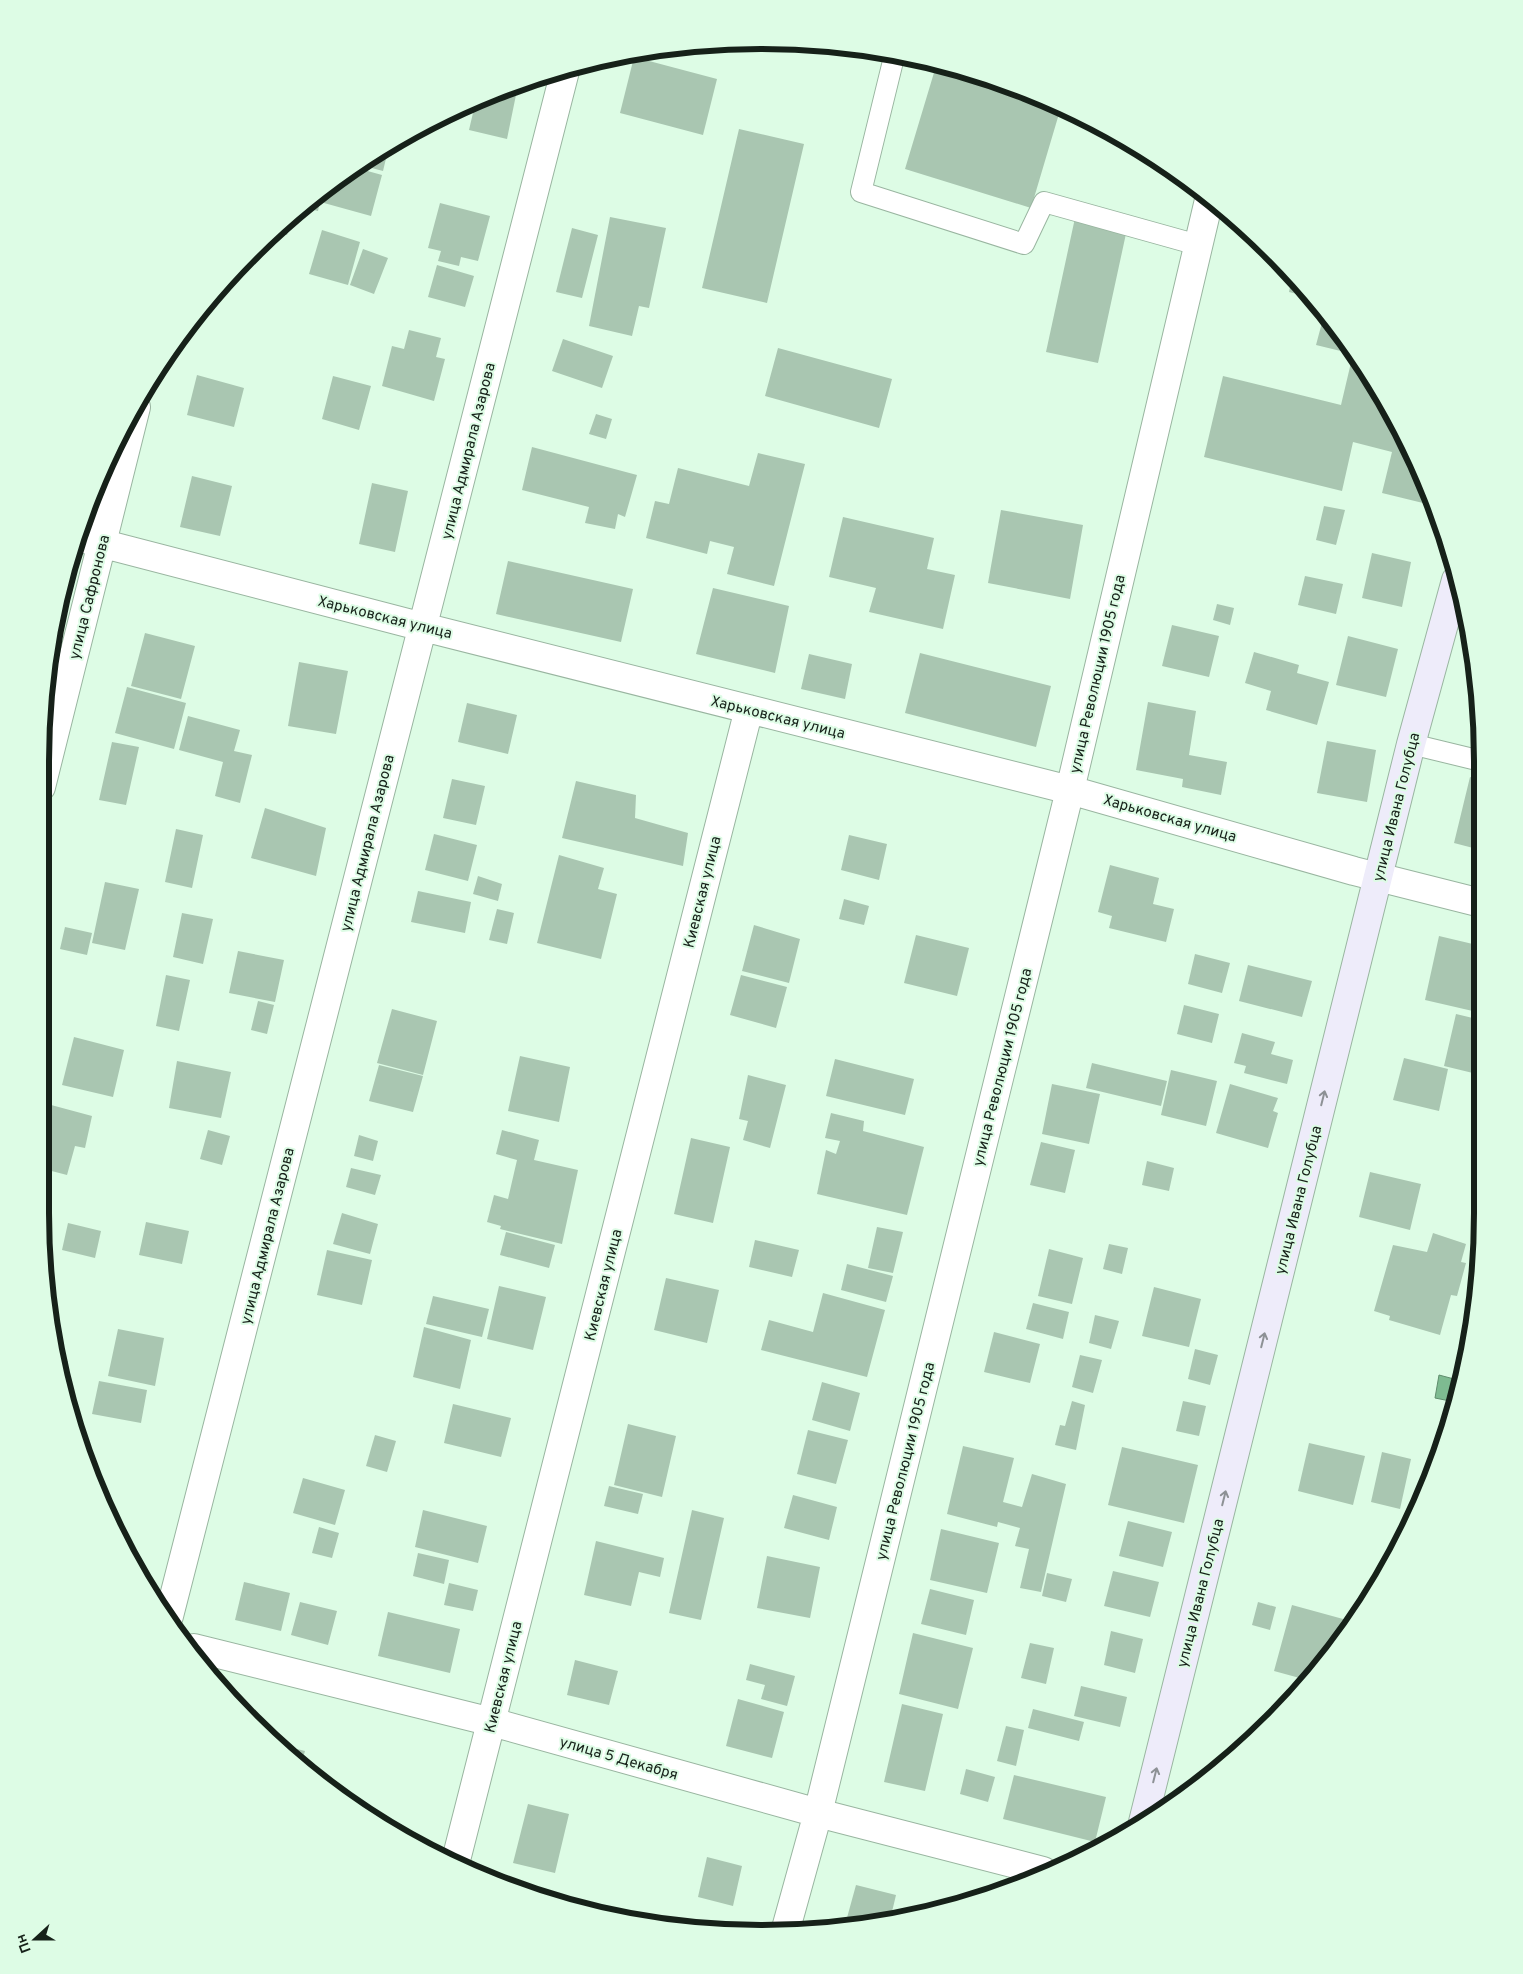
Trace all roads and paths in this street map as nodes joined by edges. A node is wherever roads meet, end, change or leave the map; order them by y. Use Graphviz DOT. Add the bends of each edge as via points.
graph roads {
  1 [pos="893,61"];
  2 [pos="563,77"];
  3 [pos="1207,206"];
  4 [pos="1198,245"];
  5 [pos="130,431"];
  6 [pos="85,539"];
  7 [pos="102,544"];
  8 [pos="1453,590"];
  9 [pos="423,627"];
  10 [pos="749,709"];
  11 [pos="1411,744"];
  12 [pos="49,754"];
  13 [pos="1474,759"];
  14 [pos="1070,790"];
  15 [pos="1378,878"];
  16 [pos="1474,901"];
  17 [pos="171,1610"];
  18 [pos="199,1649"];
  19 [pos="492,1722"];
  20 [pos="1145,1812"];
  21 [pos="818,1813"];
  22 [pos="457,1857"];
  23 [pos="1037,1870"];
  24 [pos="787,1924"];
  1 -- 4 [label="lane" via="861,192 1024,244 1044,202"];
  2 -- 9 [label="street, улица Адмирала Азарова"];
  3 -- 4 [label="street, улица Революции 1905 года"];
  4 -- 14 [label="street, улица Революции 1905 года"];
  5 -- 7 [label="street, улица Сафронова"];
  6 -- 7 [label="street, Харьковская улица"];
  7 -- 9 [label="street, Харьковская улица"];
  7 -- 12 [label="street, улица Сафронова"];
  8 -- 11 [label="street, улица Ивана Голубца"];
  9 -- 10 [label="street, Харьковская улица"];
  9 -- 17 [label="street, улица Адмирала Азарова"];
  10 -- 14 [label="street, Харьковская улица"];
  10 -- 19 [label="street, Киевская улица"];
  11 -- 13 [label="lane"];
  11 -- 15 [label="street, улица Ивана Голубца"];
  14 -- 15 [label="street, Харьковская улица"];
  14 -- 21 [label="street, улица Революции 1905 года"];
  15 -- 16 [label="street, Харьковская улица"];
  20 -- 15 [label="street, улица Ивана Голубца, one-way"];
  18 -- 19 [label="street, улица 5 Декабря"];
  19 -- 21 [label="street, улица 5 Декабря"];
  19 -- 22 [label="street, Киевская улица"];
  21 -- 23 [label="street, улица 5 Декабря"];
  21 -- 24 [label="street, улица Революции 1905 года"];
}
